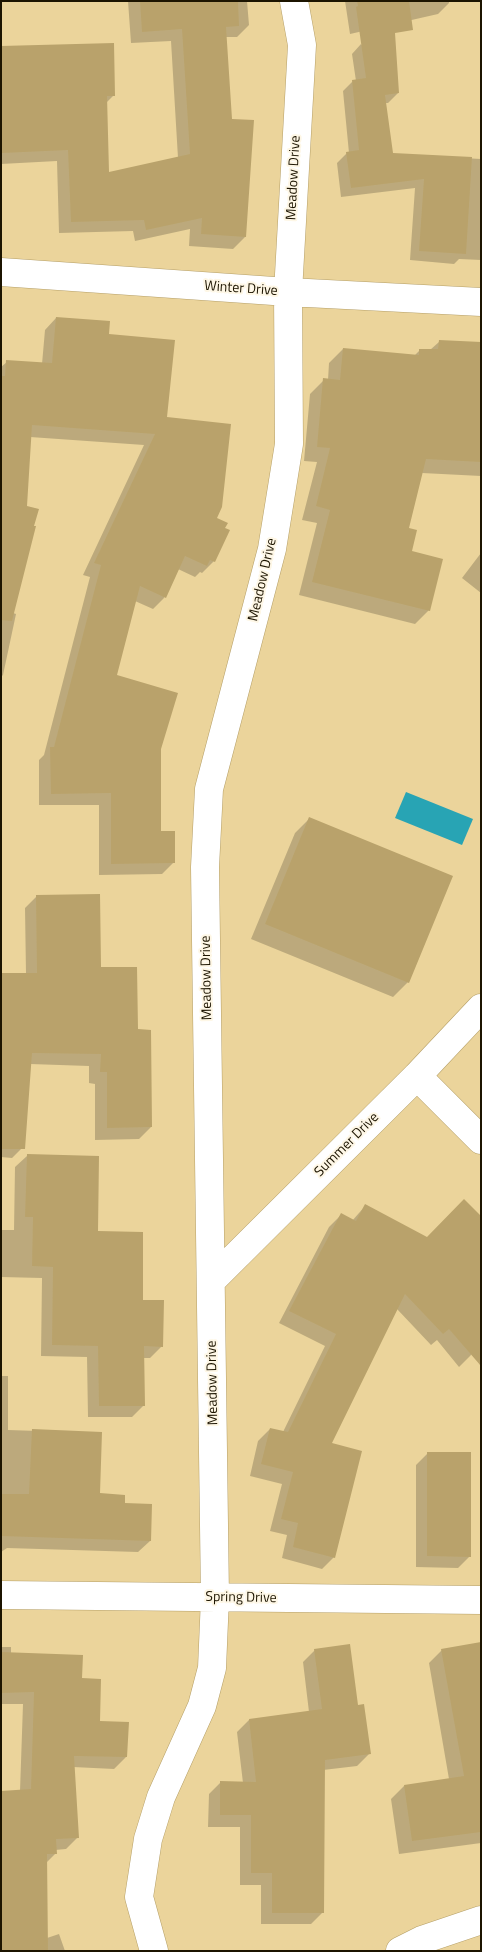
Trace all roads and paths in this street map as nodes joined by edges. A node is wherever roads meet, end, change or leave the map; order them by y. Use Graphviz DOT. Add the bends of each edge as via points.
graph roads {
  1 [pos="294,1"];
  2 [pos="1,272"];
  3 [pos="288,292"];
  4 [pos="481,302"];
  5 [pos="481,1008"];
  6 [pos="417,1076"];
  7 [pos="481,1140"];
  8 [pos="212,1280"];
  9 [pos="1,1595"];
  10 [pos="215,1598"];
  11 [pos="481,1600"];
  12 [pos="481,1920"];
  13 [pos="154,1951"];
  14 [pos="400,1951"];
  1 -- 3 [label="street, Meadow Drive" via="302,45"];
  2 -- 3 [label="street, Winter Drive"];
  3 -- 4 [label="street, Winter Drive"];
  3 -- 8 [label="street, Meadow Drive" via="290,444 272,548 209,789 206,867"];
  5 -- 6 [label="street, Summer Drive"];
  6 -- 7 [label="street"];
  6 -- 8 [label="street, Summer Drive"];
  8 -- 10 [label="street, Meadow Drive"];
  9 -- 10 [label="street, Spring Drive"];
  10 -- 11 [label="street, Spring Drive"];
  10 -- 13 [label="street, Meadow Drive" via="212,1668 202,1706 161,1798 148,1839 140,1897"];
  12 -- 14 [label="street"];
}
